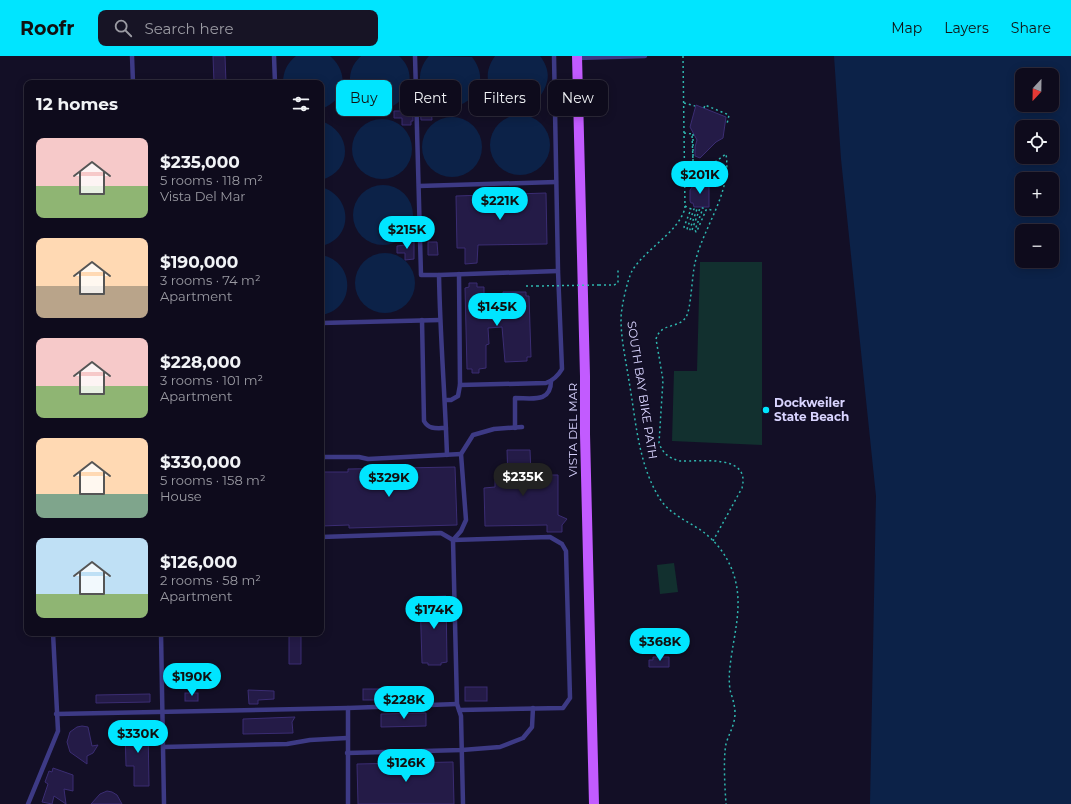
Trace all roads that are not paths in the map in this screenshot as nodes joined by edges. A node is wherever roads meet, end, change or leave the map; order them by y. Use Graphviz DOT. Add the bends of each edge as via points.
graph roads {
  1 [pos="132,56"];
  2 [pos="274,56"];
  3 [pos="415,56"];
  4 [pos="554,56"];
  5 [pos="645,56"];
  6 [pos="578,57"];
  7 [pos="133,80"];
  8 [pos="275,80"];
  9 [pos="556,182"];
  10 [pos="419,186"];
  11 [pos="558,271"];
  12 [pos="459,274"];
  13 [pos="439,275"];
  14 [pos="422,320"];
  15 [pos="440,320"];
  16 [pos="324,323"];
  17 [pos="551,381"];
  18 [pos="460,385"];
  19 [pos="445,400"];
  20 [pos="522,427"];
  21 [pos="446,428"];
  22 [pos="515,428"];
  23 [pos="461,454"];
  24 [pos="447,455"];
  25 [pos="324,457"];
  26 [pos="324,537"];
  27 [pos="453,540"];
  28 [pos="53,636"];
  29 [pos="161,636"];
  30 [pos="457,704"];
  31 [pos="348,708"];
  32 [pos="533,708"];
  33 [pos="459,710"];
  34 [pos="162,712"];
  35 [pos="56,714"];
  36 [pos="347,738"];
  37 [pos="163,747"];
  38 [pos="462,750"];
  39 [pos="347,753"];
  40 [pos="28,804"];
  41 [pos="164,804"];
  42 [pos="348,804"];
  43 [pos="463,804"];
  44 [pos="594,804"];
  1 -- 7 [label="lane"];
  2 -- 8 [label="lane"];
  3 -- 10 [label="lane"];
  4 -- 9 [label="lane"];
  5 -- 6 [label="lane"];
  6 -- 44 [label="main road, VISTA DEL MAR"];
  9 -- 10 [label="lane"];
  9 -- 11 [label="lane"];
  10 -- 13 [label="lane" via="420,276"];
  11 -- 12 [label="lane"];
  11 -- 17 [label="lane" via="562,369"];
  12 -- 13 [label="lane"];
  12 -- 18 [label="lane"];
  13 -- 15 [label="lane"];
  14 -- 15 [label="lane"];
  14 -- 16 [label="lane"];
  14 -- 21 [label="lane" via="424,421 432,428"];
  15 -- 19 [label="lane"];
  17 -- 18 [label="lane"];
  17 -- 22 [label="lane" via="551,389 542,397 515,398"];
  18 -- 19 [label="lane" via="458,396"];
  19 -- 21 [label="lane"];
  20 -- 22 [label="lane"];
  21 -- 24 [label="lane"];
  22 -- 23 [label="lane" via="494,429 474,435"];
  23 -- 24 [label="lane"];
  23 -- 27 [label="lane" via="466,520"];
  24 -- 25 [label="lane" via="368,459"];
  26 -- 27 [label="lane" via="441,533"];
  27 -- 30 [label="lane"];
  27 -- 32 [label="lane" via="550,537 562,544 566,551 570,698 563,708"];
  28 -- 35 [label="lane"];
  29 -- 34 [label="lane"];
  30 -- 31 [label="lane"];
  30 -- 33 [label="lane"];
  31 -- 34 [label="lane"];
  31 -- 36 [label="lane"];
  32 -- 33 [label="lane"];
  32 -- 38 [label="lane" via="532,727 523,738 500,747"];
  33 -- 38 [label="lane" via="462,716"];
  34 -- 35 [label="lane"];
  34 -- 37 [label="lane"];
  35 -- 40 [label="lane" via="58,731"];
  36 -- 37 [label="lane" via="287,744"];
  36 -- 39 [label="lane"];
  37 -- 41 [label="lane"];
  38 -- 39 [label="lane"];
  38 -- 43 [label="lane"];
  39 -- 42 [label="lane"];
}
